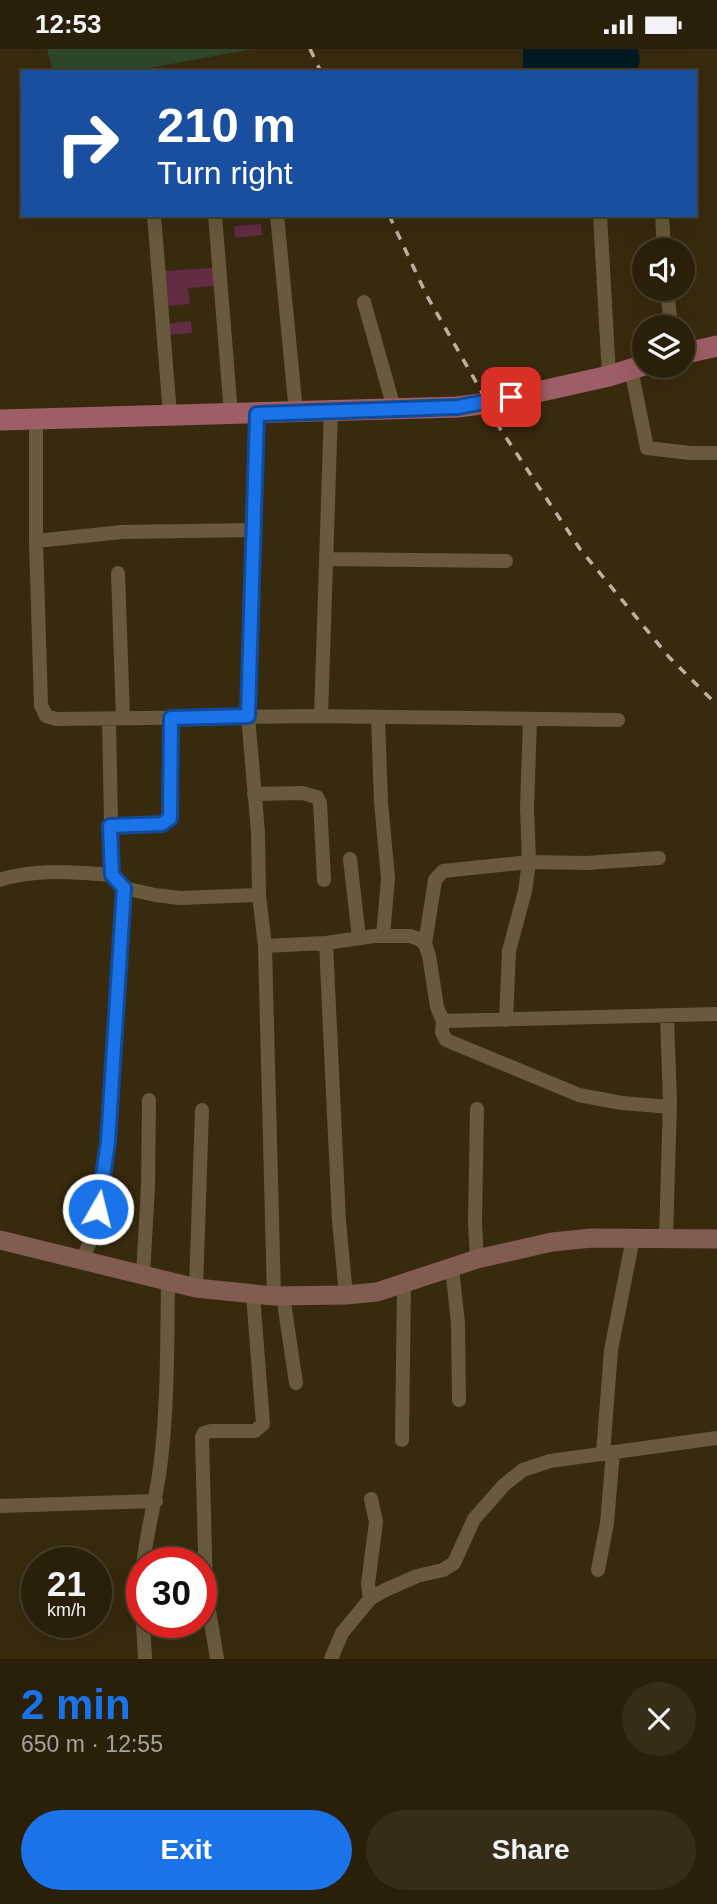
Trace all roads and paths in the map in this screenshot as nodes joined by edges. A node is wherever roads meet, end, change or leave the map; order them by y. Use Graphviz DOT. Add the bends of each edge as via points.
graph roads {
  1 [pos="154,217"];
  2 [pos="215,217"];
  3 [pos="277,217"];
  4 [pos="600,217"];
  5 [pos="662,217"];
  6 [pos="663,238"];
  7 [pos="364,302"];
  8 [pos="717,346"];
  9 [pos="695,351"];
  10 [pos="632,369"];
  11 [pos="610,376"];
  12 [pos="638,378"];
  13 [pos="394,408"];
  14 [pos="331,410"];
  15 [pos="296,412"];
  16 [pos="231,414"];
  17 [pos="257,414"];
  18 [pos="170,415"];
  19 [pos="36,418"];
  20 [pos="0,420"];
  21 [pos="717,453"];
  22 [pos="254,530"];
  23 [pos="36,541"];
  24 [pos="327,559"];
  25 [pos="506,561"];
  26 [pos="117,573"];
  27 [pos="248,716"];
  28 [pos="321,716"];
  29 [pos="378,717"];
  30 [pos="116,718"];
  31 [pos="171,718"];
  32 [pos="530,720"];
  33 [pos="618,720"];
  34 [pos="254,795"];
  35 [pos="110,826"];
  36 [pos="659,858"];
  37 [pos="350,859"];
  38 [pos="529,862"];
  39 [pos="112,875"];
  40 [pos="0,880"];
  41 [pos="324,880"];
  42 [pos="124,888"];
  43 [pos="258,895"];
  44 [pos="383,936"];
  45 [pos="359,938"];
  46 [pos="326,943"];
  47 [pos="425,944"];
  48 [pos="265,946"];
  49 [pos="717,1014"];
  50 [pos="667,1017"];
  51 [pos="506,1020"];
  52 [pos="443,1021"];
  53 [pos="149,1100"];
  54 [pos="670,1107"];
  55 [pos="477,1109"];
  56 [pos="202,1110"];
  57 [pos="633,1238"];
  58 [pos="666,1238"];
  59 [pos="717,1239"];
  60 [pos="0,1240"];
  61 [pos="477,1259"];
  62 [pos="82,1260"];
  63 [pos="452,1268"];
  64 [pos="143,1275"];
  65 [pos="168,1282"];
  66 [pos="404,1283"];
  67 [pos="196,1288"];
  68 [pos="253,1295"];
  69 [pos="346,1295"];
  70 [pos="278,1296"];
  71 [pos="296,1383"];
  72 [pos="459,1400"];
  73 [pos="717,1438"];
  74 [pos="402,1440"];
  75 [pos="608,1453"];
  76 [pos="371,1499"];
  77 [pos="156,1500"];
  78 [pos="0,1506"];
  79 [pos="145,1547"];
  80 [pos="598,1570"];
  81 [pos="370,1599"];
  82 [pos="144,1638"];
  83 [pos="145,1659"];
  84 [pos="217,1659"];
  85 [pos="331,1659"];
  1 -- 18 [label="street"];
  2 -- 16 [label="street"];
  3 -- 15 [label="street"];
  4 -- 11 [label="street"];
  5 -- 6 [label="street"];
  7 -- 13 [label="street"];
  8 -- 9 [label="main road"];
  10 -- 11 [label="main road"];
  11 -- 13 [label="main road" via="488,403"];
  12 -- 21 [label="street" via="646,448"];
  13 -- 14 [label="main road"];
  14 -- 15 [label="main road"];
  14 -- 24 [label="street"];
  15 -- 17 [label="main road"];
  16 -- 17 [label="main road"];
  16 -- 18 [label="main road"];
  17 -- 22 [label="street"];
  18 -- 19 [label="main road"];
  19 -- 20 [label="main road"];
  19 -- 23 [label="street"];
  22 -- 23 [label="street" via="122,532"];
  22 -- 27 [label="street"];
  23 -- 30 [label="street" via="43,711 56,719"];
  24 -- 25 [label="street"];
  24 -- 28 [label="street"];
  26 -- 30 [label="street"];
  27 -- 28 [label="street"];
  27 -- 31 [label="street"];
  27 -- 34 [label="street"];
  28 -- 29 [label="street"];
  29 -- 32 [label="street"];
  29 -- 44 [label="street" via="388,878"];
  30 -- 31 [label="street"];
  30 -- 35 [label="street"];
  31 -- 35 [label="street" via="170,818 162,824"];
  32 -- 33 [label="street"];
  32 -- 38 [label="street"];
  34 -- 41 [label="street" via="302,793 317,797"];
  34 -- 43 [label="street"];
  35 -- 39 [label="street"];
  36 -- 38 [label="street"];
  37 -- 45 [label="street"];
  38 -- 47 [label="street" via="459,868 437,875"];
  38 -- 51 [label="street" via="509,951"];
  39 -- 40 [label="street" via="45,873"];
  39 -- 42 [label="street"];
  42 -- 43 [label="street" via="180,898"];
  42 -- 62 [label="street" via="108,1142 95,1231"];
  43 -- 48 [label="street"];
  44 -- 45 [label="street"];
  44 -- 47 [label="street" via="410,936"];
  45 -- 46 [label="street"];
  46 -- 48 [label="street"];
  46 -- 69 [label="street"];
  47 -- 52 [label="street"];
  48 -- 70 [label="street"];
  49 -- 50 [label="street"];
  50 -- 51 [label="street"];
  50 -- 54 [label="street"];
  51 -- 52 [label="street"];
  52 -- 54 [label="street" via="446,1041 565,1090 622,1103"];
  53 -- 64 [label="street"];
  54 -- 58 [label="street"];
  55 -- 61 [label="street"];
  56 -- 67 [label="street"];
  57 -- 58 [label="street"];
  57 -- 61 [label="street" via="552,1242"];
  57 -- 75 [label="street" via="611,1350"];
  58 -- 59 [label="street"];
  60 -- 62 [label="street"];
  61 -- 63 [label="street"];
  62 -- 64 [label="street"];
  63 -- 66 [label="street"];
  63 -- 72 [label="street"];
  64 -- 65 [label="street"];
  65 -- 67 [label="street"];
  65 -- 77 [label="street" via="164,1437"];
  66 -- 69 [label="street"];
  66 -- 74 [label="street"];
  67 -- 68 [label="street"];
  68 -- 70 [label="street"];
  68 -- 84 [label="street" via="263,1424 255,1431 211,1431 202,1437 206,1592"];
  69 -- 70 [label="street"];
  70 -- 71 [label="street"];
  73 -- 75 [label="street"];
  75 -- 80 [label="street" via="607,1523"];
  75 -- 81 [label="street" via="550,1461 523,1470 474,1519 450,1567"];
  76 -- 81 [label="street" via="376,1522"];
  77 -- 78 [label="street"];
  77 -- 79 [label="street"];
  81 -- 85 [label="street" via="342,1633"];
  82 -- 83 [label="street"];
}
